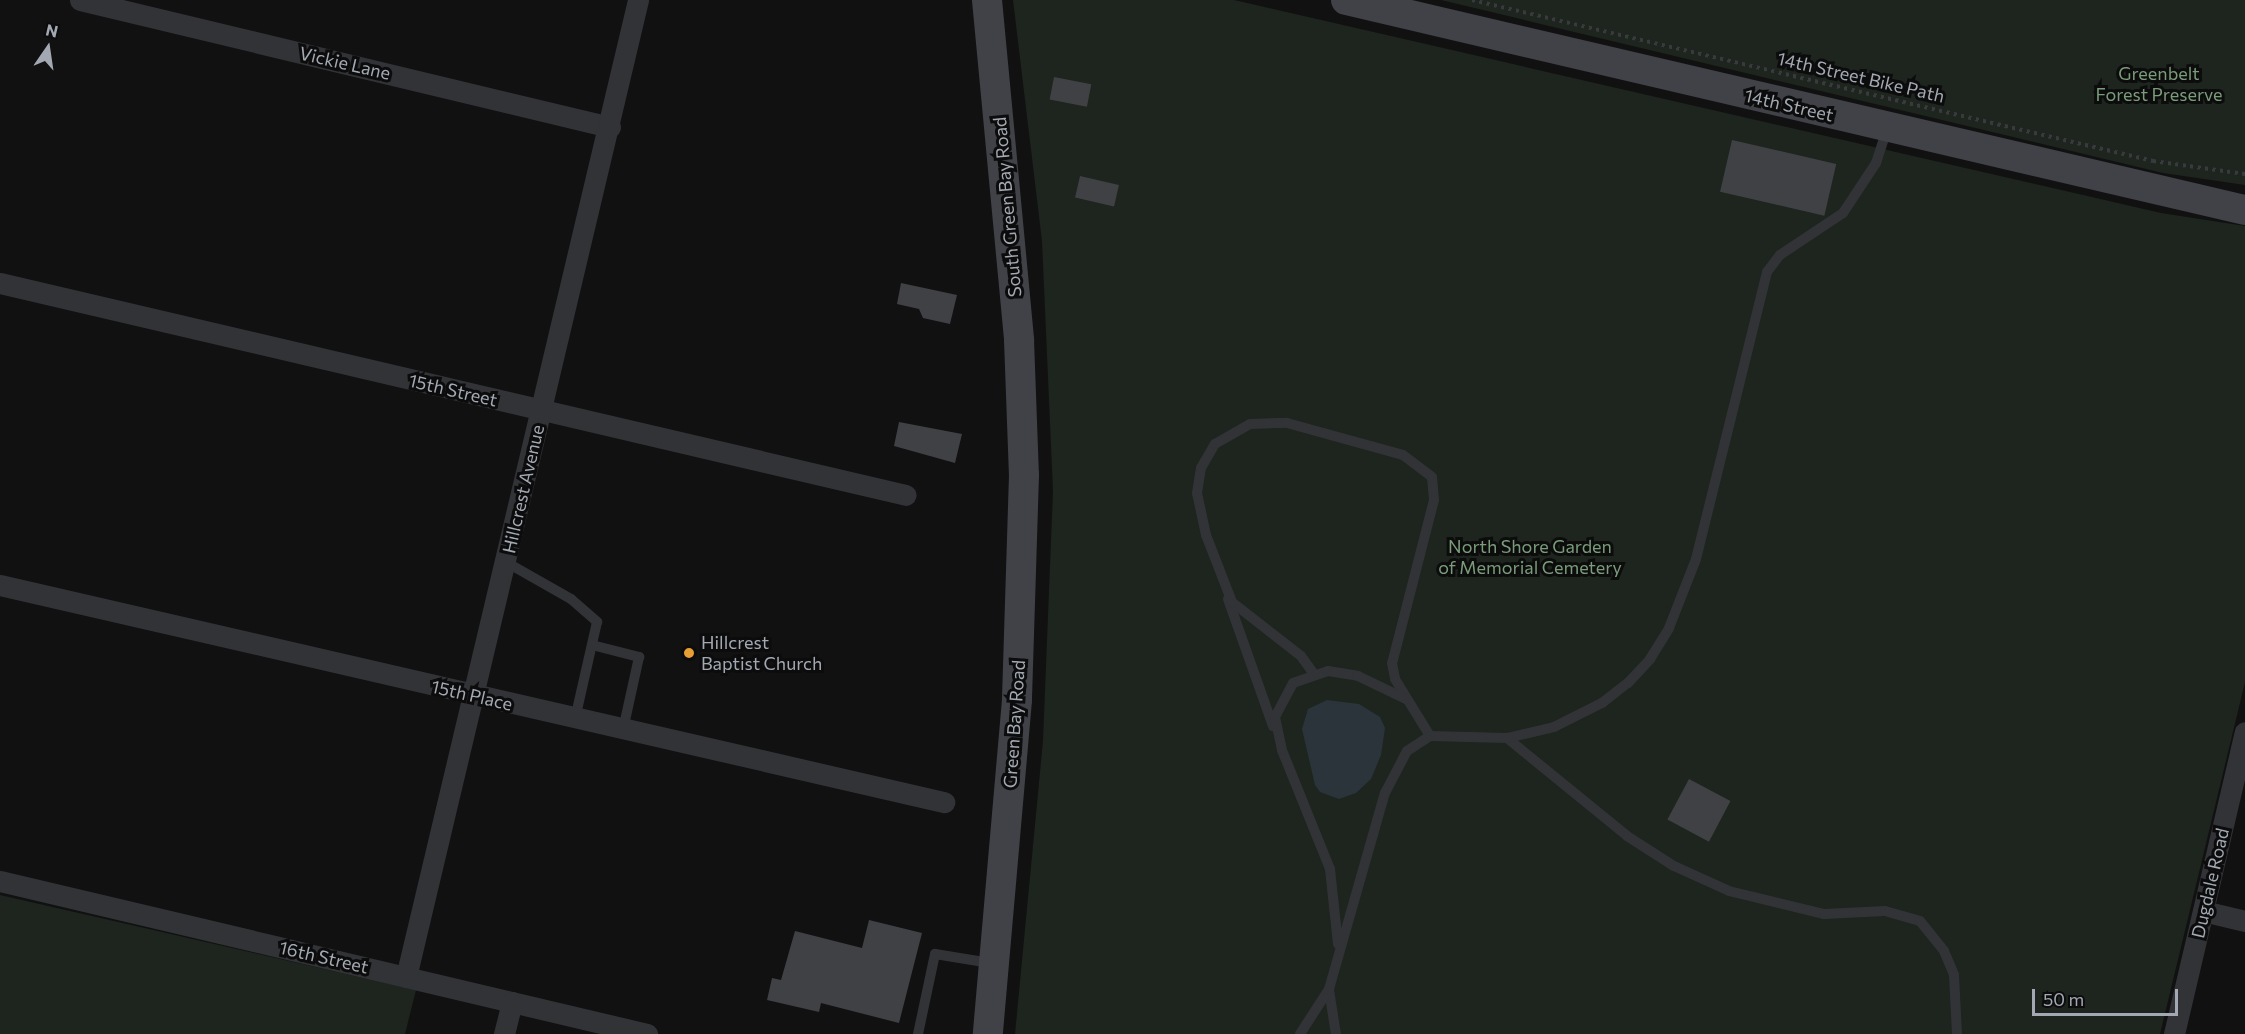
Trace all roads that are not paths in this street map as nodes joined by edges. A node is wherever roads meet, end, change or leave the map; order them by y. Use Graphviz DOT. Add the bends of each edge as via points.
graph roads {
  1 [pos="80,0"];
  2 [pos="638,0"];
  3 [pos="987,0"];
  4 [pos="1346,0"];
  5 [pos="610,127"];
  6 [pos="1887,128"];
  7 [pos="2241,206"];
  8 [pos="0,283"];
  9 [pos="542,412"];
  10 [pos="1023,414"];
  11 [pos="906,495"];
  12 [pos="506,562"];
  13 [pos="0,585"];
  14 [pos="1223,586"];
  15 [pos="592,645"];
  16 [pos="1314,674"];
  17 [pos="474,695"];
  18 [pos="1407,700"];
  19 [pos="575,719"];
  20 [pos="623,730"];
  21 [pos="1275,732"];
  22 [pos="2245,732"];
  23 [pos="1430,736"];
  24 [pos="1506,738"];
  25 [pos="944,802"];
  26 [pos="0,881"];
  27 [pos="2203,910"];
  28 [pos="2245,921"];
  29 [pos="1338,956"];
  30 [pos="990,963"];
  31 [pos="406,977"];
  32 [pos="1329,989"];
  33 [pos="512,1002"];
  34 [pos="504,1034"];
  35 [pos="647,1034"];
  36 [pos="918,1034"];
  37 [pos="988,1034"];
  38 [pos="1300,1034"];
  39 [pos="1336,1034"];
  40 [pos="1957,1034"];
  41 [pos="2174,1034"];
  1 -- 5 [label="street, Vickie Lane"];
  2 -- 5 [label="street, Hillcrest Avenue"];
  3 -- 10 [label="main road, South Green Bay Road"];
  4 -- 6 [label="main road, 14th Street"];
  5 -- 9 [label="street, Hillcrest Avenue"];
  6 -- 7 [label="main road, 14th Street" via="2129,186"];
  6 -- 24 [label="lane" via="1876,163 1843,213 1826,229 1780,255 1767,272 1696,559 1669,628 1628,683 1602,703 1554,727"];
  8 -- 9 [label="street, 15th Street"];
  9 -- 11 [label="street, 15th Street"];
  9 -- 12 [label="street, Hillcrest Avenue"];
  10 -- 30 [label="main road, Green Bay Road" via="1024,546 1017,700"];
  12 -- 15 [label="lane" via="571,599 597,622"];
  12 -- 17 [label="street, Hillcrest Avenue"];
  13 -- 17 [label="street, 15th Place"];
  14 -- 16 [label="lane" via="1232,602 1301,656"];
  14 -- 18 [label="lane" via="1197,493 1201,468 1225,435 1250,424 1287,423 1416,461 1426,468 1435,487 1392,648 1395,679"];
  14 -- 21 [label="lane"];
  15 -- 19 [label="lane"];
  15 -- 20 [label="lane" via="639,657"];
  16 -- 18 [label="lane" via="1358,676"];
  16 -- 21 [label="lane" via="1285,692 1275,717"];
  17 -- 19 [label="street, 15th Place"];
  17 -- 31 [label="street, Hillcrest Avenue"];
  18 -- 23 [label="lane"];
  19 -- 20 [label="street, 15th Place"];
  20 -- 25 [label="street, 15th Place"];
  21 -- 29 [label="lane" via="1330,869"];
  22 -- 27 [label="street, Dugdale Road"];
  23 -- 24 [label="lane"];
  23 -- 29 [label="lane" via="1407,751 1395,768"];
  24 -- 40 [label="lane" via="1627,837 1674,866 1729,891 1815,913 1885,911 1920,921 1944,951 1954,975"];
  26 -- 31 [label="street, 16th Street"];
  27 -- 28 [label="street"];
  27 -- 41 [label="street, Dugdale Road"];
  29 -- 32 [label="lane"];
  30 -- 36 [label="lane" via="935,954"];
  30 -- 37 [label="main road, Green Bay Road"];
  31 -- 33 [label="street, 16th Street"];
  32 -- 38 [label="lane"];
  32 -- 39 [label="lane"];
  33 -- 34 [label="street"];
  33 -- 35 [label="street, 16th Street"];
}
